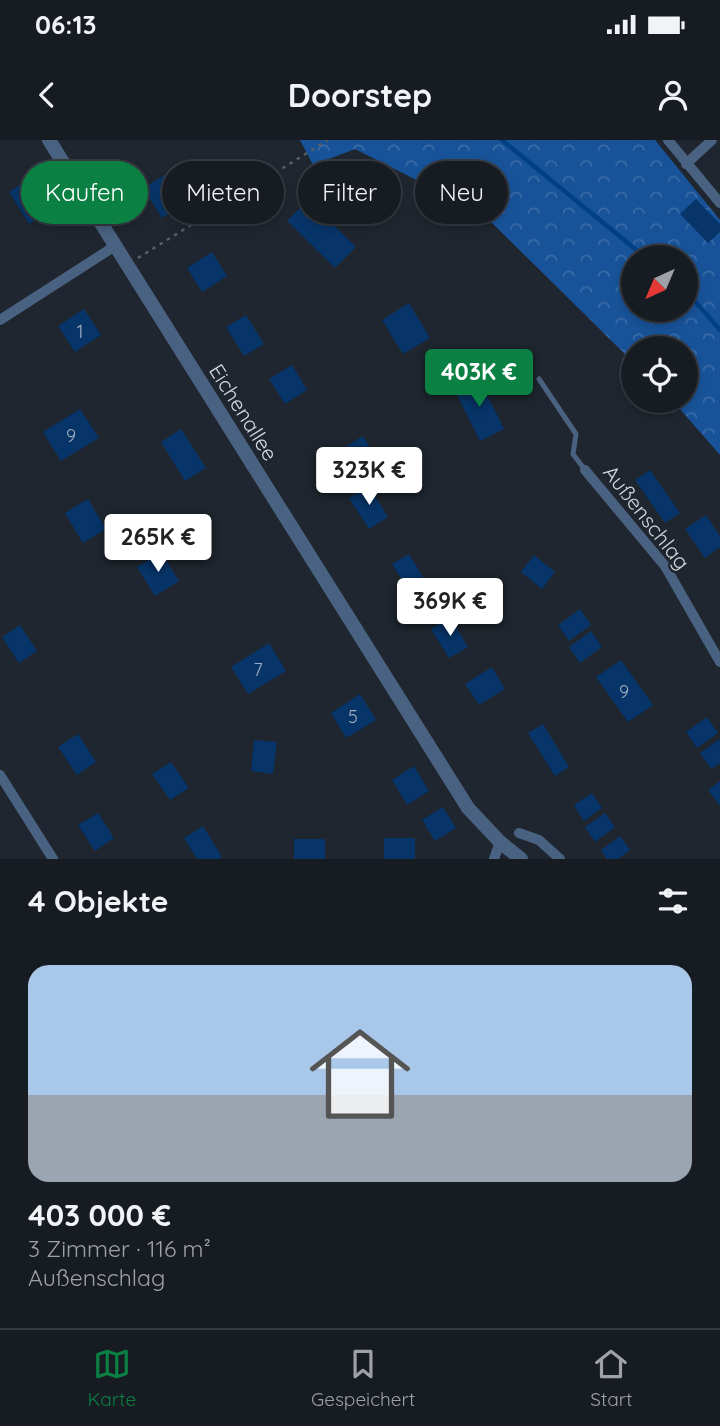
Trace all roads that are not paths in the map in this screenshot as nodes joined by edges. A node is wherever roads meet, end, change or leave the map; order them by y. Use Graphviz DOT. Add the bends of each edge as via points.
graph roads {
  1 [pos="50,140"];
  2 [pos="668,140"];
  3 [pos="712,140"];
  4 [pos="686,164"];
  5 [pos="720,203"];
  6 [pos="115,246"];
  7 [pos="0,320"];
  8 [pos="539,379"];
  9 [pos="585,470"];
  10 [pos="720,662"];
  11 [pos="0,775"];
  12 [pos="519,833"];
  13 [pos="500,842"];
  14 [pos="53,859"];
  15 [pos="494,859"];
  16 [pos="521,859"];
  17 [pos="560,859"];
  1 -- 6 [label="street, Eichenallee"];
  2 -- 4 [label="street"];
  3 -- 4 [label="street"];
  4 -- 5 [label="street"];
  6 -- 7 [label="street"];
  6 -- 13 [label="street, Eichenallee" via="468,808"];
  8 -- 9 [label="lane" via="576,434 573,454"];
  9 -- 10 [label="street, Außenschlag" via="665,566"];
  11 -- 14 [label="street"];
  12 -- 17 [label="street" via="539,840"];
  13 -- 15 [label="street"];
  13 -- 16 [label="street, Eichenallee"];
}
